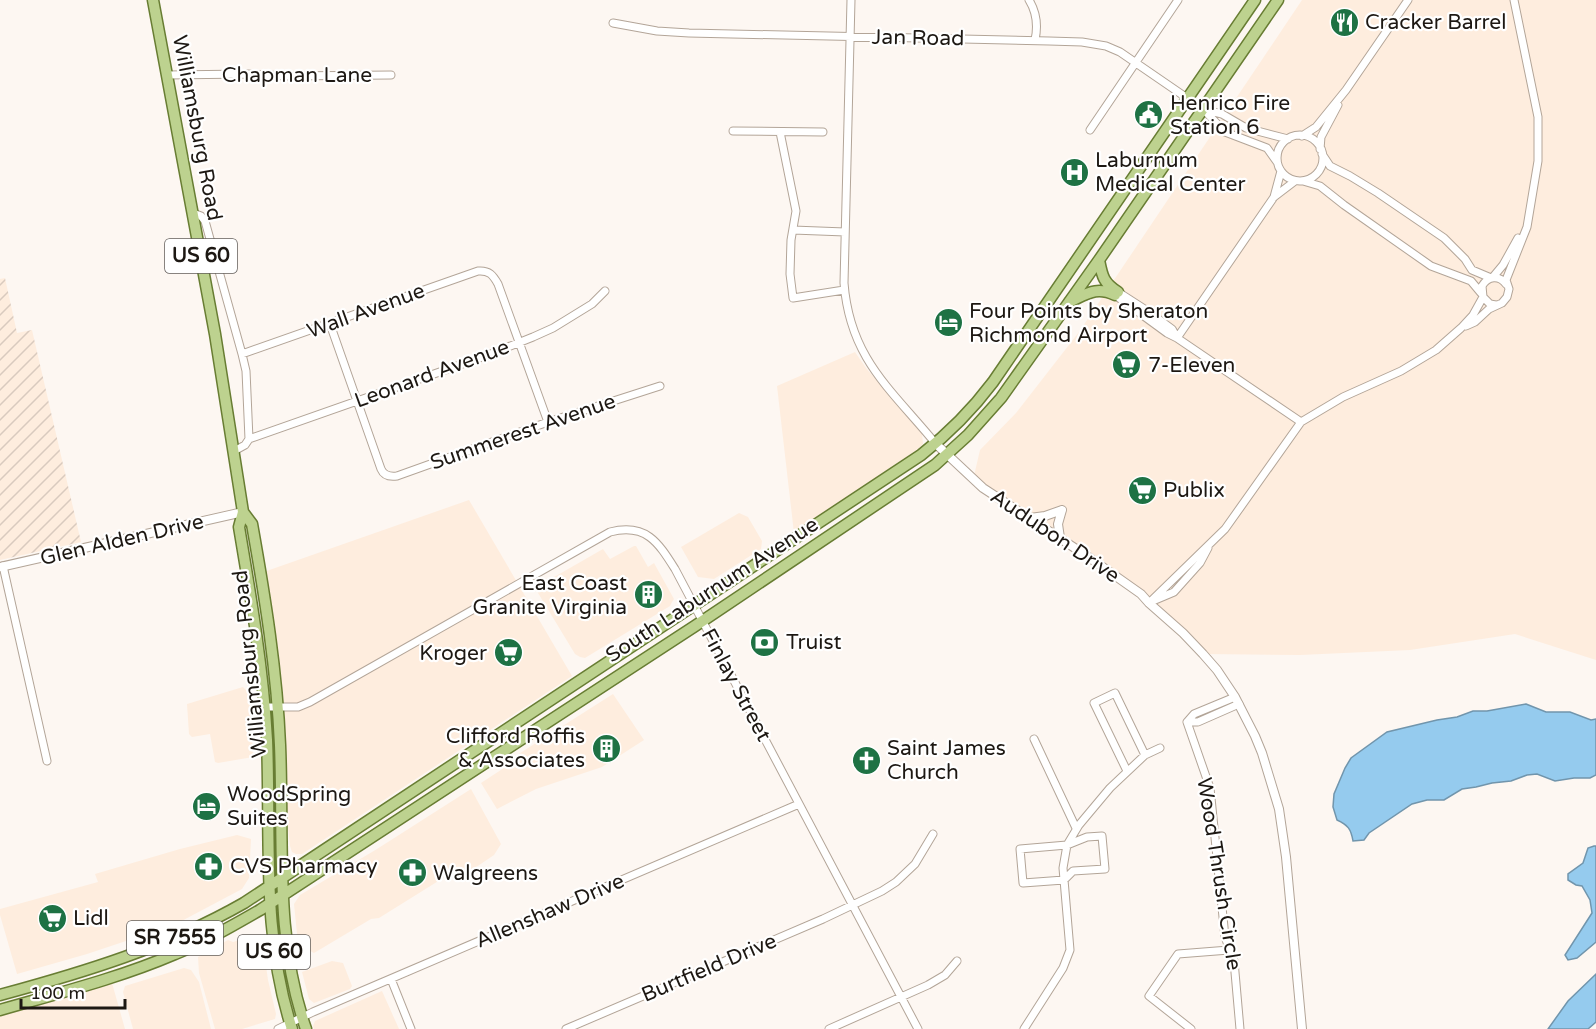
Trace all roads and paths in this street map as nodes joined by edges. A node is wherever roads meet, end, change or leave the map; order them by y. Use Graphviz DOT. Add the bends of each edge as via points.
graph roads {
  1 [pos="153,0"];
  2 [pos="851,0"];
  3 [pos="1029,0"];
  4 [pos="1178,0"];
  5 [pos="1255,0"];
  6 [pos="1278,0"];
  7 [pos="1408,0"];
  8 [pos="1514,0"];
  9 [pos="613,23"];
  10 [pos="850,37"];
  11 [pos="1035,40"];
  12 [pos="1135,63"];
  13 [pos="167,75"];
  14 [pos="391,75"];
  15 [pos="1346,90"];
  16 [pos="1187,98"];
  17 [pos="1203,109"];
  18 [pos="1090,130"];
  19 [pos="733,131"];
  20 [pos="780,132"];
  21 [pos="823,132"];
  22 [pos="1302,136"];
  23 [pos="1288,139"];
  24 [pos="1321,151"];
  25 [pos="1277,162"];
  26 [pos="1281,171"];
  27 [pos="1299,181"];
  28 [pos="1274,197"];
  29 [pos="193,213"];
  30 [pos="1528,217"];
  31 [pos="793,231"];
  32 [pos="845,232"];
  33 [pos="1099,260"];
  34 [pos="1492,278"];
  35 [pos="1506,284"];
  36 [pos="844,290"];
  37 [pos="605,291"];
  38 [pos="1117,294"];
  39 [pos="1482,295"];
  40 [pos="1069,302"];
  41 [pos="1498,304"];
  42 [pos="330,324"];
  43 [pos="1461,328"];
  44 [pos="1177,338"];
  45 [pos="519,343"];
  46 [pos="242,354"];
  47 [pos="660,386"];
  48 [pos="357,402"];
  49 [pos="548,422"];
  50 [pos="1300,422"];
  51 [pos="249,439"];
  52 [pos="936,444"];
  53 [pos="234,451"];
  54 [pos="947,454"];
  55 [pos="243,512"];
  56 [pos="1029,518"];
  57 [pos="1060,538"];
  58 [pos="2,567"];
  59 [pos="1149,603"];
  60 [pos="695,606"];
  61 [pos="702,620"];
  62 [pos="1237,701"];
  63 [pos="265,707"];
  64 [pos="278,708"];
  65 [pos="1034,739"];
  66 [pos="1160,748"];
  67 [pos="1144,755"];
  68 [pos="46,761"];
  69 [pos="1127,771"];
  70 [pos="799,804"];
  71 [pos="1076,828"];
  72 [pos="933,834"];
  73 [pos="1067,844"];
  74 [pos="282,878"];
  75 [pos="1064,880"];
  76 [pos="269,887"];
  77 [pos="282,896"];
  78 [pos="269,904"];
  79 [pos="853,905"];
  80 [pos="1229,950"];
  81 [pos="957,961"];
  82 [pos="391,979"];
  83 [pos="17,990"];
  84 [pos="0,995"];
  85 [pos="902,998"];
  86 [pos="21,1004"];
  87 [pos="0,1010"];
  88 [pos="302,1017"];
  89 [pos="291,1026"];
  90 [pos="278,1029"];
  91 [pos="306,1029"];
  92 [pos="411,1029"];
  93 [pos="566,1029"];
  94 [pos="829,1029"];
  95 [pos="918,1029"];
  96 [pos="1024,1029"];
  97 [pos="1191,1029"];
  98 [pos="1240,1029"];
  99 [pos="1302,1029"];
  1 -- 13 [label="main road, Williamsburg Road / US 60"];
  2 -- 10 [label="street, Audubon Drive"];
  3 -- 11 [label="street" via="1036,19"];
  4 -- 12 [label="street"];
  5 -- 16 [label="main road, South Laburnum Avenue"];
  6 -- 17 [label="main road, South Laburnum Avenue"];
  7 -- 15 [label="street"];
  8 -- 30 [label="street" via="1538,117 1538,161"];
  9 -- 10 [label="street, Jan Road" via="689,33"];
  10 -- 11 [label="street, Jan Road"];
  10 -- 32 [label="street, Audubon Drive"];
  11 -- 12 [label="street, Jan Road" via="1106,46"];
  12 -- 16 [label="street, Jan Road"];
  12 -- 18 [label="street"];
  13 -- 14 [label="street, Chapman Lane"];
  13 -- 29 [label="main road, Williamsburg Road / US 60"];
  15 -- 22 [label="street" via="1316,127"];
  15 -- 24 [label="street" via="1321,138"];
  16 -- 17 [label="street, Jan Road"];
  16 -- 52 [label="main road, South Laburnum Avenue" via="993,382"];
  17 -- 23 [label="street" via="1222,114 1245,128"];
  17 -- 25 [label="street" via="1225,132 1267,148"];
  17 -- 33 [label="main road, South Laburnum Avenue"];
  19 -- 20 [label="street"];
  20 -- 21 [label="street"];
  20 -- 31 [label="street" via="796,211"];
  22 -- 23 [label="street"];
  22 -- 24 [label="street" via="1316,142"];
  23 -- 25 [label="street" via="1279,149"];
  24 -- 27 [label="street" via="1323,161 1316,174"];
  24 -- 34 [label="street" via="1330,166 1436,232 1472,270"];
  25 -- 26 [label="street"];
  26 -- 27 [label="street"];
  26 -- 28 [label="street"];
  27 -- 28 [label="street"];
  27 -- 39 [label="street" via="1320,186 1431,266 1471,281"];
  28 -- 44 [label="street"];
  29 -- 46 [label="street" via="205,221"];
  29 -- 53 [label="main road, Williamsburg Road / US 60"];
  30 -- 34 [label="street" via="1503,266"];
  30 -- 35 [label="street"];
  31 -- 32 [label="street"];
  31 -- 36 [label="street" via="793,298"];
  32 -- 36 [label="street, Audubon Drive"];
  33 -- 38 [label="main road" via="1107,285"];
  33 -- 40 [label="main road, South Laburnum Avenue"];
  34 -- 35 [label="street"];
  34 -- 39 [label="street" via="1482,286"];
  35 -- 41 [label="street" via="1507,297"];
  36 -- 52 [label="street, Audubon Drive" via="849,320 862,351"];
  37 -- 45 [label="street, Leonard Avenue" via="554,328"];
  38 -- 40 [label="main road" via="1095,291"];
  38 -- 44 [label="street"];
  39 -- 41 [label="street" via="1490,304"];
  39 -- 43 [label="street" via="1473,315"];
  40 -- 54 [label="main road, South Laburnum Avenue" via="993,408"];
  41 -- 43 [label="street"];
  42 -- 45 [label="street, Wall Avenue" via="478,271 489,272 498,284"];
  42 -- 46 [label="street, Wall Avenue"];
  42 -- 48 [label="street"];
  43 -- 50 [label="street" via="1411,365"];
  44 -- 50 [label="street"];
  45 -- 48 [label="street, Leonard Avenue"];
  45 -- 49 [label="street"];
  46 -- 51 [label="street"];
  47 -- 49 [label="street, Summerest Avenue"];
  48 -- 49 [label="street, Summerest Avenue" via="386,475 397,476"];
  48 -- 51 [label="street, Leonard Avenue"];
  50 -- 59 [label="street" via="1225,529 1210,543 1200,563 1174,592"];
  51 -- 53 [label="street, Leonard Avenue"];
  52 -- 54 [label="street, Audubon Drive"];
  52 -- 60 [label="main road, South Laburnum Avenue"];
  53 -- 55 [label="main road, Williamsburg Road / US 60"];
  54 -- 56 [label="street, Audubon Drive" via="983,488"];
  54 -- 61 [label="main road, South Laburnum Avenue"];
  55 -- 58 [label="street, Glen Alden Drive"];
  55 -- 63 [label="main road, Williamsburg Road / US 60" via="239,527"];
  55 -- 64 [label="main road, Williamsburg Road / US 60" via="252,524 257,552"];
  56 -- 57 [label="street, Audubon Drive"];
  56 -- 57 [label="street" via="1062,510"];
  57 -- 59 [label="street, Audubon Drive"];
  58 -- 68 [label="street"];
  59 -- 62 [label="street, Audubon Drive" via="1203,654"];
  60 -- 61 [label="street, Finlay Street"];
  60 -- 64 [label="street, Finlay Street" via="659,544 637,531 618,530 601,536 310,702"];
  60 -- 74 [label="main road, South Laburnum Avenue"];
  61 -- 70 [label="street, Finlay Street"];
  61 -- 77 [label="main road, South Laburnum Avenue"];
  62 -- 80 [label="street, Wood Thrush Circle" via="1194,714 1187,722 1210,788"];
  62 -- 99 [label="street, Audubon Drive" via="1262,753 1279,809"];
  63 -- 64 [label="street, Finlay Street"];
  63 -- 76 [label="main road, Williamsburg Road / US 60"];
  64 -- 74 [label="main road, Williamsburg Road / US 60"];
  65 -- 71 [label="street"];
  66 -- 67 [label="street"];
  67 -- 69 [label="street"];
  67 -- 69 [label="street" via="1115,693 1094,703"];
  69 -- 71 [label="street"];
  70 -- 79 [label="street, Finlay Street"];
  70 -- 82 [label="street, Allenshaw Drive"];
  71 -- 73 [label="street"];
  72 -- 79 [label="street, Burtfield Drive" via="915,864 896,882"];
  73 -- 75 [label="street"];
  73 -- 75 [label="street" via="1102,836 1105,869 1073,871"];
  73 -- 75 [label="street" via="1020,849 1023,883"];
  74 -- 76 [label="main road, South Laburnum Avenue"];
  74 -- 77 [label="main road, Williamsburg Road / US 60"];
  75 -- 96 [label="street" via="1070,950 1063,968"];
  76 -- 78 [label="main road, Williamsburg Road / US 60"];
  76 -- 83 [label="main road, South Laburnum Avenue / SR 7555" via="169,941 84,972"];
  77 -- 78 [label="main road, South Laburnum Avenue"];
  77 -- 88 [label="main road, Williamsburg Road / US 60" via="288,959"];
  78 -- 86 [label="main road, South Laburnum Avenue / SR 7555" via="164,959"];
  78 -- 89 [label="main road, Williamsburg Road / US 60" via="275,958"];
  79 -- 85 [label="street, Finlay Street"];
  79 -- 93 [label="street, Burtfield Drive"];
  80 -- 97 [label="street" via="1178,954 1149,996"];
  80 -- 98 [label="street, Wood Thrush Circle" via="1234,961"];
  81 -- 85 [label="street" via="945,975"];
  82 -- 88 [label="street, Allenshaw Drive"];
  82 -- 92 [label="street"];
  83 -- 84 [label="main road, South Laburnum Avenue / SR 7555"];
  83 -- 86 [label="street"];
  85 -- 94 [label="street"];
  85 -- 95 [label="street, Finlay Street"];
  86 -- 87 [label="main road, South Laburnum Avenue / SR 7555"];
  88 -- 89 [label="street, Allenshaw Drive"];
  88 -- 91 [label="main road, Williamsburg Road / US 60"];
  89 -- 90 [label="street, Allenshaw Drive"];
}
